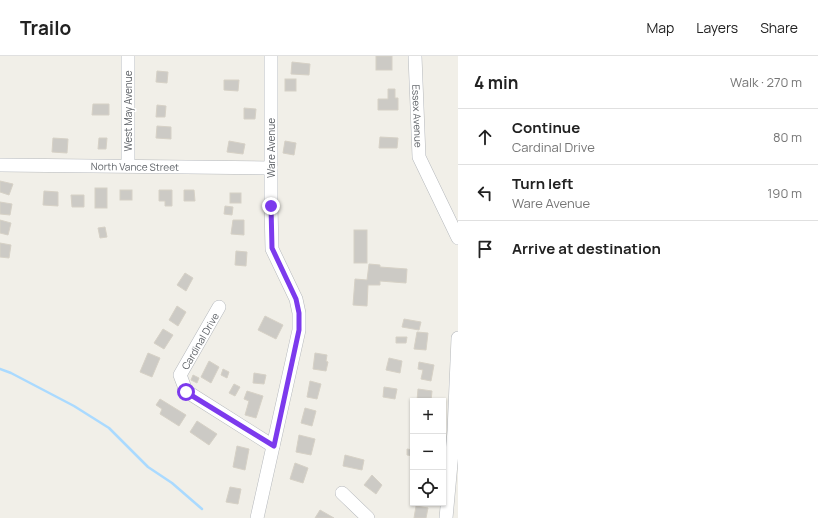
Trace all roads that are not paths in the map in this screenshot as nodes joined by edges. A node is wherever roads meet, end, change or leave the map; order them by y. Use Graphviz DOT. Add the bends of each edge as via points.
graph roads {
  1 [pos="128,56"];
  2 [pos="272,56"];
  3 [pos="416,56"];
  4 [pos="0,165"];
  5 [pos="128,166"];
  6 [pos="271,168"];
  7 [pos="458,238"];
  8 [pos="219,307"];
  9 [pos="458,338"];
  10 [pos="458,348"];
  11 [pos="456,431"];
  12 [pos="274,446"];
  13 [pos="342,493"];
  14 [pos="257,518"];
  15 [pos="368,518"];
  16 [pos="446,518"];
  1 -- 5 [label="street, West May Avenue"];
  2 -- 6 [label="street, Ware Avenue"];
  3 -- 7 [label="street, Essex Avenue" via="419,157"];
  4 -- 5 [label="street, North Vance Street"];
  5 -- 6 [label="street, North Vance Street"];
  6 -- 12 [label="street, Ware Avenue" via="272,248 296,299 299,313 299,330"];
  8 -- 12 [label="street, Cardinal Drive" via="180,375 186,392"];
  9 -- 10 [label="street"];
  10 -- 11 [label="street"];
  11 -- 16 [label="street"];
  12 -- 14 [label="street, Ware Avenue"];
  13 -- 15 [label="street"];
}
